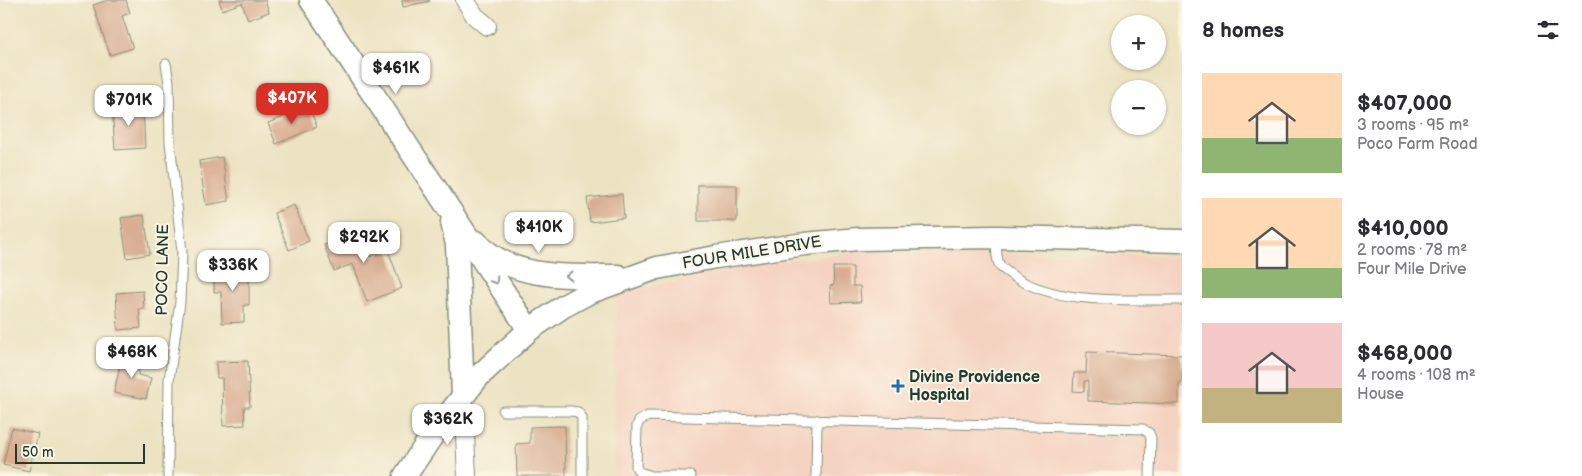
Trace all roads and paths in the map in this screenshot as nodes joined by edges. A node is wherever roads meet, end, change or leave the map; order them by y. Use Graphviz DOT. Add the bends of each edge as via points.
graph roads {
  1 [pos="311,0"];
  2 [pos="464,0"];
  3 [pos="487,26"];
  4 [pos="166,64"];
  5 [pos="449,212"];
  6 [pos="996,237"];
  7 [pos="1182,241"];
  8 [pos="635,276"];
  9 [pos="1182,300"];
  10 [pos="528,330"];
  11 [pos="463,395"];
  12 [pos="504,411"];
  13 [pos="817,420"];
  14 [pos="168,476"];
  15 [pos="405,476"];
  16 [pos="467,476"];
  17 [pos="582,476"];
  18 [pos="649,476"];
  19 [pos="691,476"];
  20 [pos="816,476"];
  21 [pos="1150,476"];
  1 -- 5 [label="street"];
  2 -- 3 [label="street"];
  4 -- 14 [label="lane, POCO LANE" via="170,142 182,252 180,302 169,380"];
  8 -- 5 [label="street, one-way" via="559,276 515,267 479,245"];
  5 -- 10 [label="street, one-way"];
  5 -- 11 [label="street" via="457,245"];
  6 -- 7 [label="street, FOUR MILE DRIVE"];
  6 -- 8 [label="street, FOUR MILE DRIVE" via="858,239 805,244 657,268"];
  6 -- 9 [label="lane" via="1000,266 1028,285 1066,296"];
  8 -- 10 [label="street, FOUR MILE DRIVE" via="588,293"];
  10 -- 11 [label="street, FOUR MILE DRIVE" via="495,359"];
  11 -- 15 [label="street, FOUR MILE DRIVE"];
  11 -- 16 [label="street"];
  12 -- 17 [label="lane" via="578,412 582,418"];
  13 -- 18 [label="lane" via="648,416 637,426 636,467"];
  13 -- 20 [label="lane"];
  13 -- 21 [label="lane" via="1143,429 1151,438"];
  18 -- 19 [label="lane"];
}
